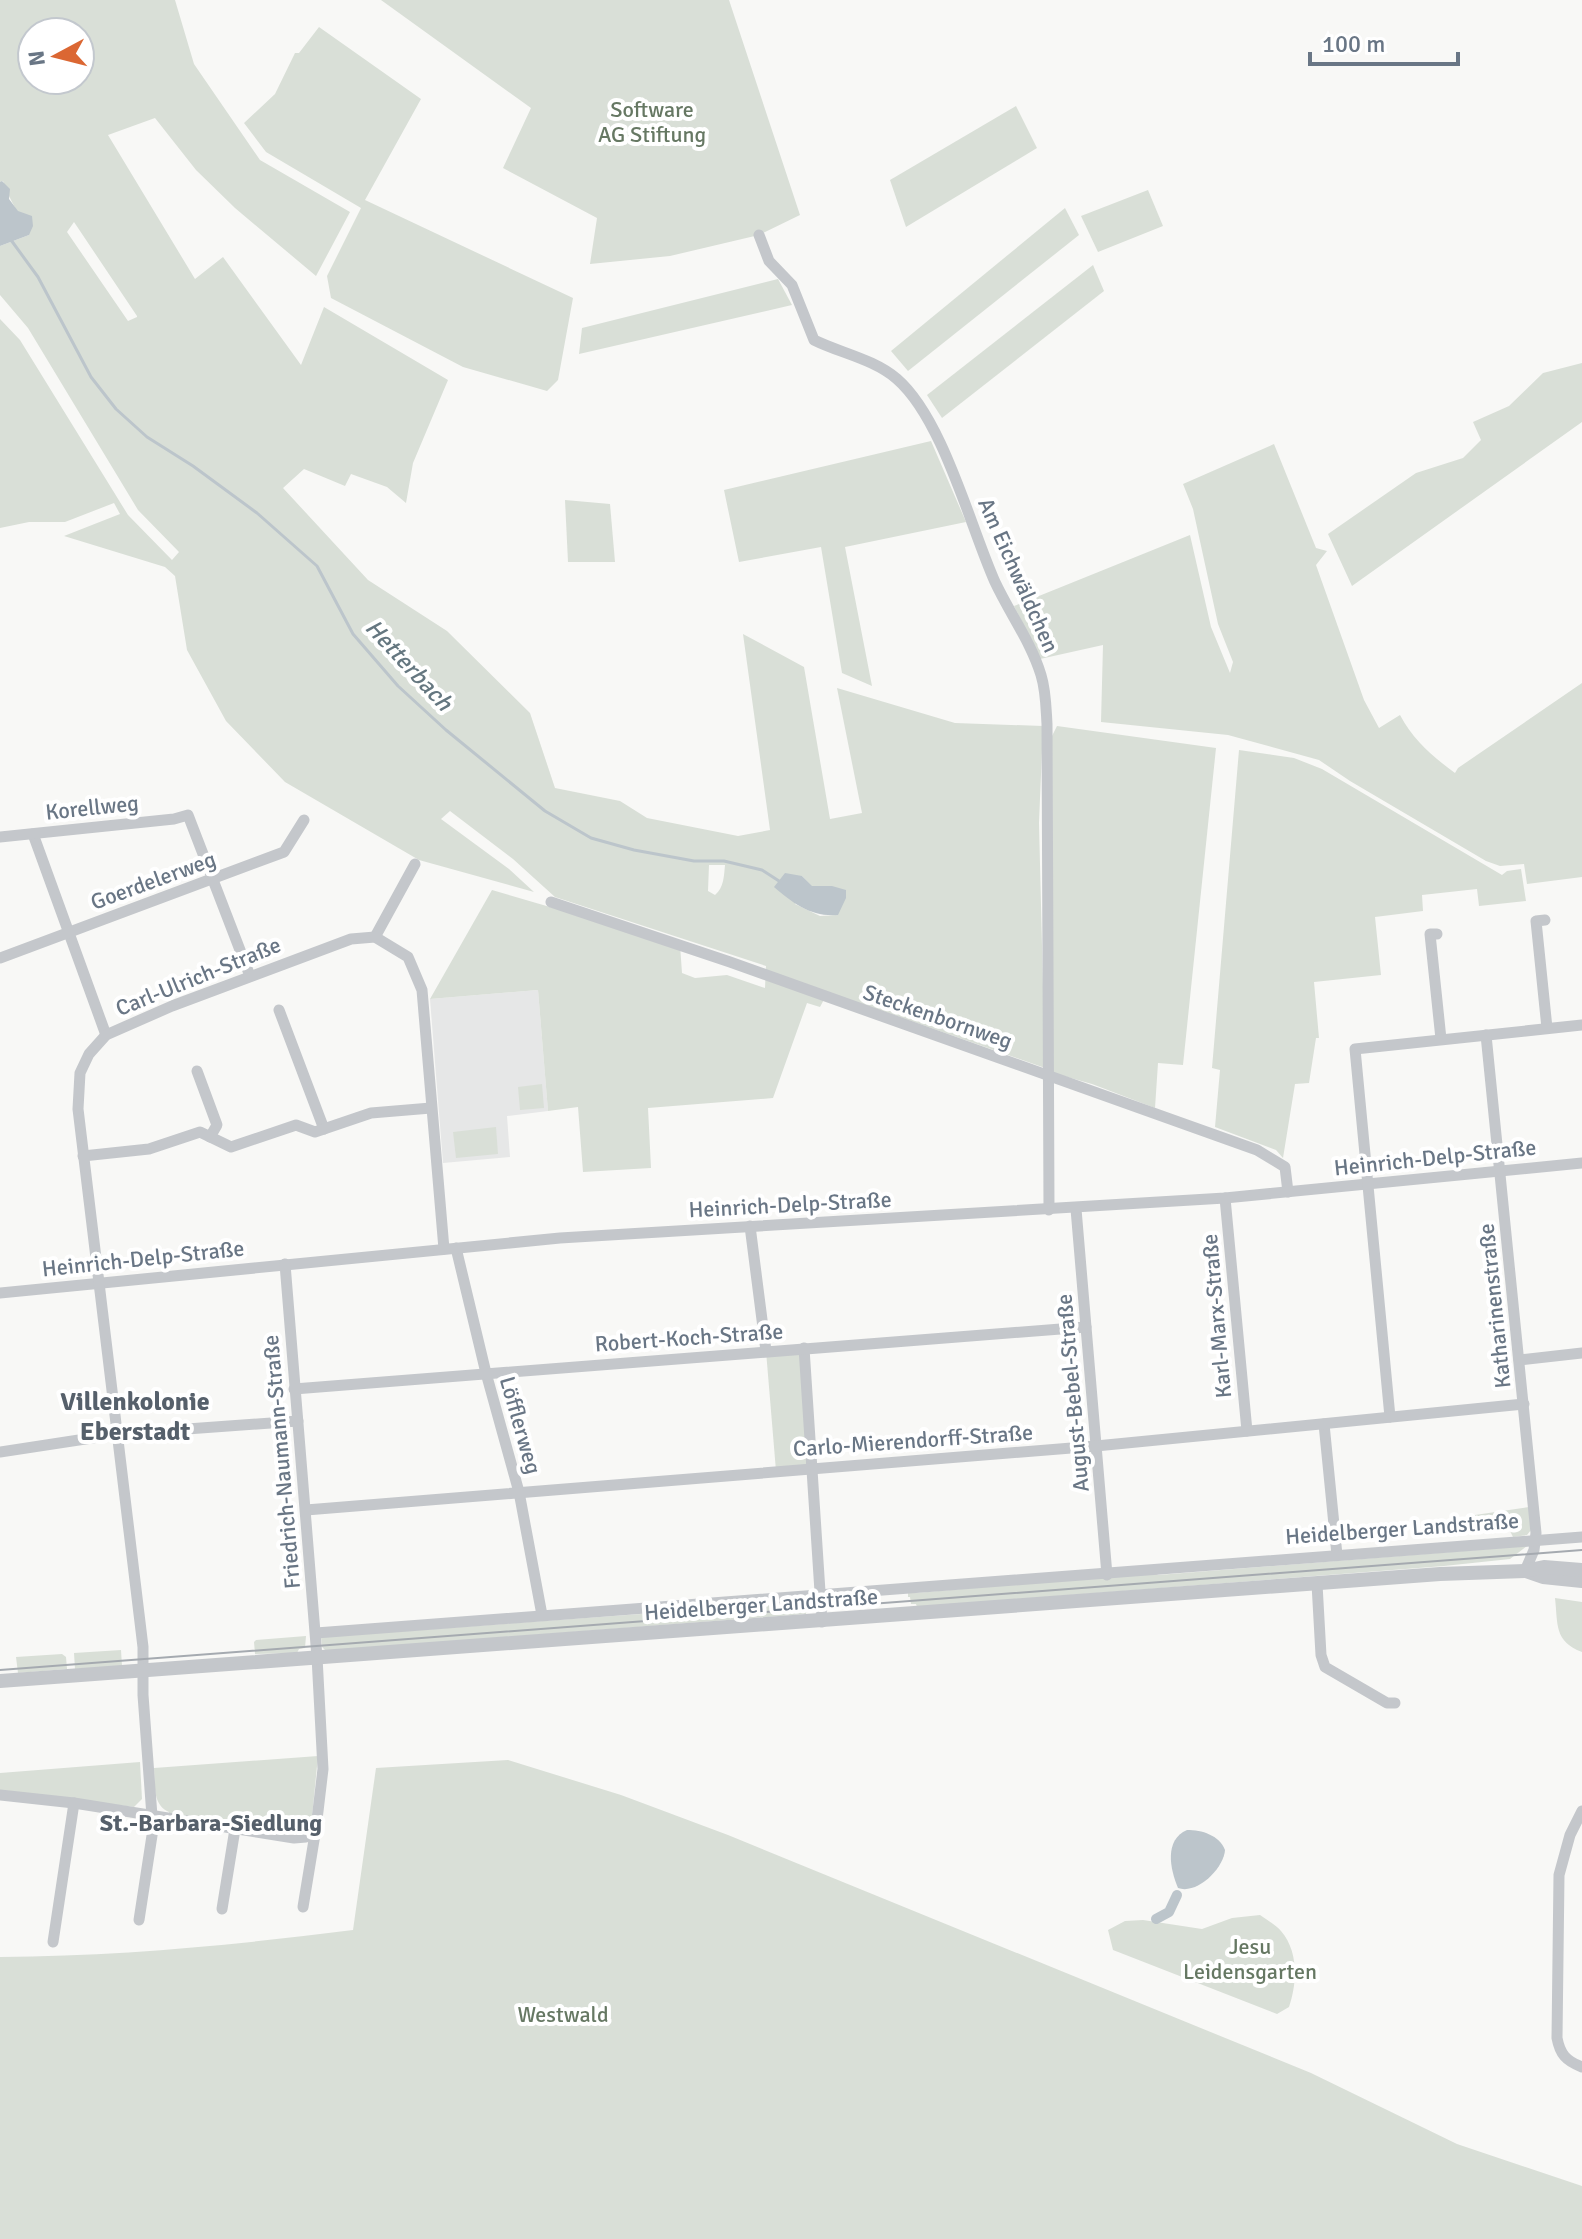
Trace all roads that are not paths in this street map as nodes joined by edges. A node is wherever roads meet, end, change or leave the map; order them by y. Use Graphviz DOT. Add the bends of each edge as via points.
graph roads {
  1 [pos="759,235"];
  2 [pos="304,820"];
  3 [pos="33,834"];
  4 [pos="0,837"];
  5 [pos="415,864"];
  6 [pos="214,879"];
  7 [pos="551,902"];
  8 [pos="1545,920"];
  9 [pos="69,932"];
  10 [pos="1437,934"];
  11 [pos="375,937"];
  12 [pos="0,958"];
  13 [pos="250,976"];
  14 [pos="279,1010"];
  15 [pos="1582,1025"];
  16 [pos="1547,1028"];
  17 [pos="106,1035"];
  18 [pos="1486,1035"];
  19 [pos="1441,1039"];
  20 [pos="197,1071"];
  21 [pos="1048,1075"];
  22 [pos="431,1108"];
  23 [pos="324,1129"];
  24 [pos="210,1137"];
  25 [pos="83,1156"];
  26 [pos="1582,1163"];
  27 [pos="1500,1171"];
  28 [pos="1368,1184"];
  29 [pos="1288,1192"];
  30 [pos="1225,1198"];
  31 [pos="1076,1209"];
  32 [pos="1049,1210"];
  33 [pos="750,1226"];
  34 [pos="450,1248"];
  35 [pos="285,1264"];
  36 [pos="97,1282"];
  37 [pos="0,1293"];
  38 [pos="1086,1327"];
  39 [pos="804,1348"];
  40 [pos="766,1351"];
  41 [pos="1582,1353"];
  42 [pos="1519,1360"];
  43 [pos="486,1373"];
  44 [pos="294,1389"];
  45 [pos="1524,1404"];
  46 [pos="1390,1417"];
  47 [pos="298,1421"];
  48 [pos="1324,1424"];
  49 [pos="1247,1431"];
  50 [pos="118,1434"];
  51 [pos="1096,1446"];
  52 [pos="0,1452"];
  53 [pos="812,1468"];
  54 [pos="519,1492"];
  55 [pos="306,1510"];
  56 [pos="1582,1537"];
  57 [pos="1536,1541"];
  58 [pos="1337,1555"];
  59 [pos="1582,1570"];
  60 [pos="1525,1571"];
  61 [pos="1107,1575"];
  62 [pos="1582,1581"];
  63 [pos="1317,1584"];
  64 [pos="820,1595"];
  65 [pos="542,1615"];
  66 [pos="822,1622"];
  67 [pos="316,1633"];
  68 [pos="317,1657"];
  69 [pos="145,1670"];
  70 [pos="0,1681"];
  71 [pos="1395,1703"];
  72 [pos="0,1795"];
  73 [pos="74,1803"];
  74 [pos="1582,1811"];
  75 [pos="154,1816"];
  76 [pos="316,1828"];
  77 [pos="235,1829"];
  78 [pos="303,1907"];
  79 [pos="222,1909"];
  80 [pos="139,1920"];
  81 [pos="53,1942"];
  82 [pos="1582,2067"];
  1 -- 21 [label="street, Am Eichwäldchen" via="769,261 792,285 814,340 877,366 898,380 918,405 954,477 996,583 1033,652 1047,724"];
  2 -- 6 [label="street, Goerdelerweg" via="284,852"];
  3 -- 4 [label="street, Korellweg"];
  3 -- 6 [label="street, Korellweg" via="188,815"];
  3 -- 9 [label="street"];
  5 -- 11 [label="street"];
  6 -- 9 [label="street, Goerdelerweg"];
  6 -- 13 [label="street"];
  7 -- 21 [label="street, Steckenbornweg"];
  8 -- 16 [label="street" via="1536,921"];
  9 -- 12 [label="street, Goerdelerweg"];
  9 -- 17 [label="street"];
  10 -- 19 [label="street" via="1430,934"];
  11 -- 13 [label="street, Carl-Ulrich-Straße" via="351,939"];
  11 -- 22 [label="street, Löfflerweg" via="408,957 422,990"];
  13 -- 17 [label="street, Carl-Ulrich-Straße"];
  14 -- 23 [label="street"];
  15 -- 16 [label="street"];
  16 -- 18 [label="street"];
  17 -- 25 [label="street, Carl-Ulrich-Straße" via="80,1073"];
  18 -- 19 [label="street"];
  18 -- 27 [label="street, Katharinenstraße"];
  19 -- 28 [label="street" via="1355,1049"];
  20 -- 24 [label="street" via="217,1125"];
  21 -- 29 [label="street, Steckenbornweg" via="1257,1150 1285,1167"];
  21 -- 32 [label="street, Am Eichwäldchen"];
  22 -- 23 [label="street" via="371,1113"];
  22 -- 34 [label="street, Löfflerweg"];
  23 -- 24 [label="street" via="315,1132 296,1125 231,1147"];
  24 -- 25 [label="street" via="200,1132 149,1149"];
  25 -- 36 [label="street, Carl-Ulrich-Straße"];
  26 -- 27 [label="street, Heinrich-Delp-Straße"];
  27 -- 28 [label="street, Heinrich-Delp-Straße"];
  27 -- 42 [label="street, Katharinenstraße"];
  28 -- 29 [label="street, Heinrich-Delp-Straße"];
  28 -- 46 [label="street"];
  29 -- 30 [label="street, Heinrich-Delp-Straße"];
  30 -- 31 [label="street, Heinrich-Delp-Straße"];
  30 -- 49 [label="street, Karl-Marx-Straße"];
  31 -- 32 [label="street, Heinrich-Delp-Straße"];
  31 -- 38 [label="street, August-Bebel-Straße"];
  32 -- 33 [label="street, Heinrich-Delp-Straße"];
  33 -- 34 [label="street, Heinrich-Delp-Straße"];
  33 -- 40 [label="street"];
  34 -- 35 [label="street, Heinrich-Delp-Straße"];
  34 -- 43 [label="street, Löfflerweg"];
  35 -- 36 [label="street, Heinrich-Delp-Straße"];
  35 -- 44 [label="street, Friedrich-Naumann-Straße"];
  36 -- 37 [label="street, Heinrich-Delp-Straße"];
  36 -- 50 [label="street, Carl-Ulrich-Straße"];
  38 -- 39 [label="street, Robert-Koch-Straße"];
  38 -- 51 [label="street, August-Bebel-Straße"];
  39 -- 40 [label="street, Robert-Koch-Straße"];
  39 -- 53 [label="street"];
  40 -- 43 [label="street, Robert-Koch-Straße"];
  41 -- 42 [label="street"];
  42 -- 45 [label="street, Katharinenstraße"];
  43 -- 44 [label="street, Robert-Koch-Straße"];
  43 -- 54 [label="street, Löfflerweg"];
  44 -- 47 [label="street, Friedrich-Naumann-Straße"];
  45 -- 46 [label="street, Carlo-Mierendorff-Straße"];
  45 -- 57 [label="street, Katharinenstraße"];
  46 -- 48 [label="street, Carlo-Mierendorff-Straße"];
  47 -- 50 [label="street"];
  47 -- 55 [label="street, Friedrich-Naumann-Straße"];
  48 -- 49 [label="street, Carlo-Mierendorff-Straße"];
  48 -- 58 [label="street"];
  49 -- 51 [label="street, Carlo-Mierendorff-Straße"];
  50 -- 52 [label="street"];
  50 -- 69 [label="street, Carl-Ulrich-Straße"];
  51 -- 53 [label="street, Carlo-Mierendorff-Straße"];
  51 -- 61 [label="street, August-Bebel-Straße"];
  53 -- 54 [label="street, Carlo-Mierendorff-Straße"];
  53 -- 64 [label="street"];
  54 -- 55 [label="street, Carlo-Mierendorff-Straße"];
  54 -- 65 [label="street, Löfflerweg"];
  55 -- 67 [label="street, Friedrich-Naumann-Straße"];
  56 -- 57 [label="street, Heidelberger Landstraße"];
  57 -- 58 [label="street, Heidelberger Landstraße"];
  57 -- 60 [label="street, Katharinenstraße"];
  58 -- 61 [label="street, Heidelberger Landstraße"];
  59 -- 60 [label="street, Heidelberger Landstraße"];
  60 -- 62 [label="street, Heidelberger Landstraße"];
  60 -- 63 [label="street, Heidelberger Landstraße"];
  61 -- 64 [label="street, Heidelberger Landstraße"];
  63 -- 66 [label="street, Heidelberger Landstraße"];
  63 -- 71 [label="street" via="1325,1667"];
  64 -- 65 [label="street, Heidelberger Landstraße"];
  64 -- 66 [label="street"];
  65 -- 67 [label="street, Heidelberger Landstraße"];
  66 -- 68 [label="street, Heidelberger Landstraße"];
  67 -- 68 [label="street, Friedrich-Naumann-Straße"];
  68 -- 69 [label="street, Heidelberger Landstraße"];
  68 -- 76 [label="street, Friedrich-Naumann-Straße" via="323,1769"];
  69 -- 70 [label="street, Heidelberger Landstraße"];
  69 -- 75 [label="street, Carl-Ulrich-Straße"];
  72 -- 73 [label="street"];
  73 -- 75 [label="street"];
  73 -- 81 [label="street"];
  74 -- 82 [label="street" via="1559,1875 1557,2038 1563,2055"];
  75 -- 77 [label="street"];
  75 -- 80 [label="street, Carl-Ulrich-Straße"];
  76 -- 77 [label="street" via="306,1837 294,1838"];
  76 -- 78 [label="street, Friedrich-Naumann-Straße"];
  77 -- 79 [label="street"];
}
